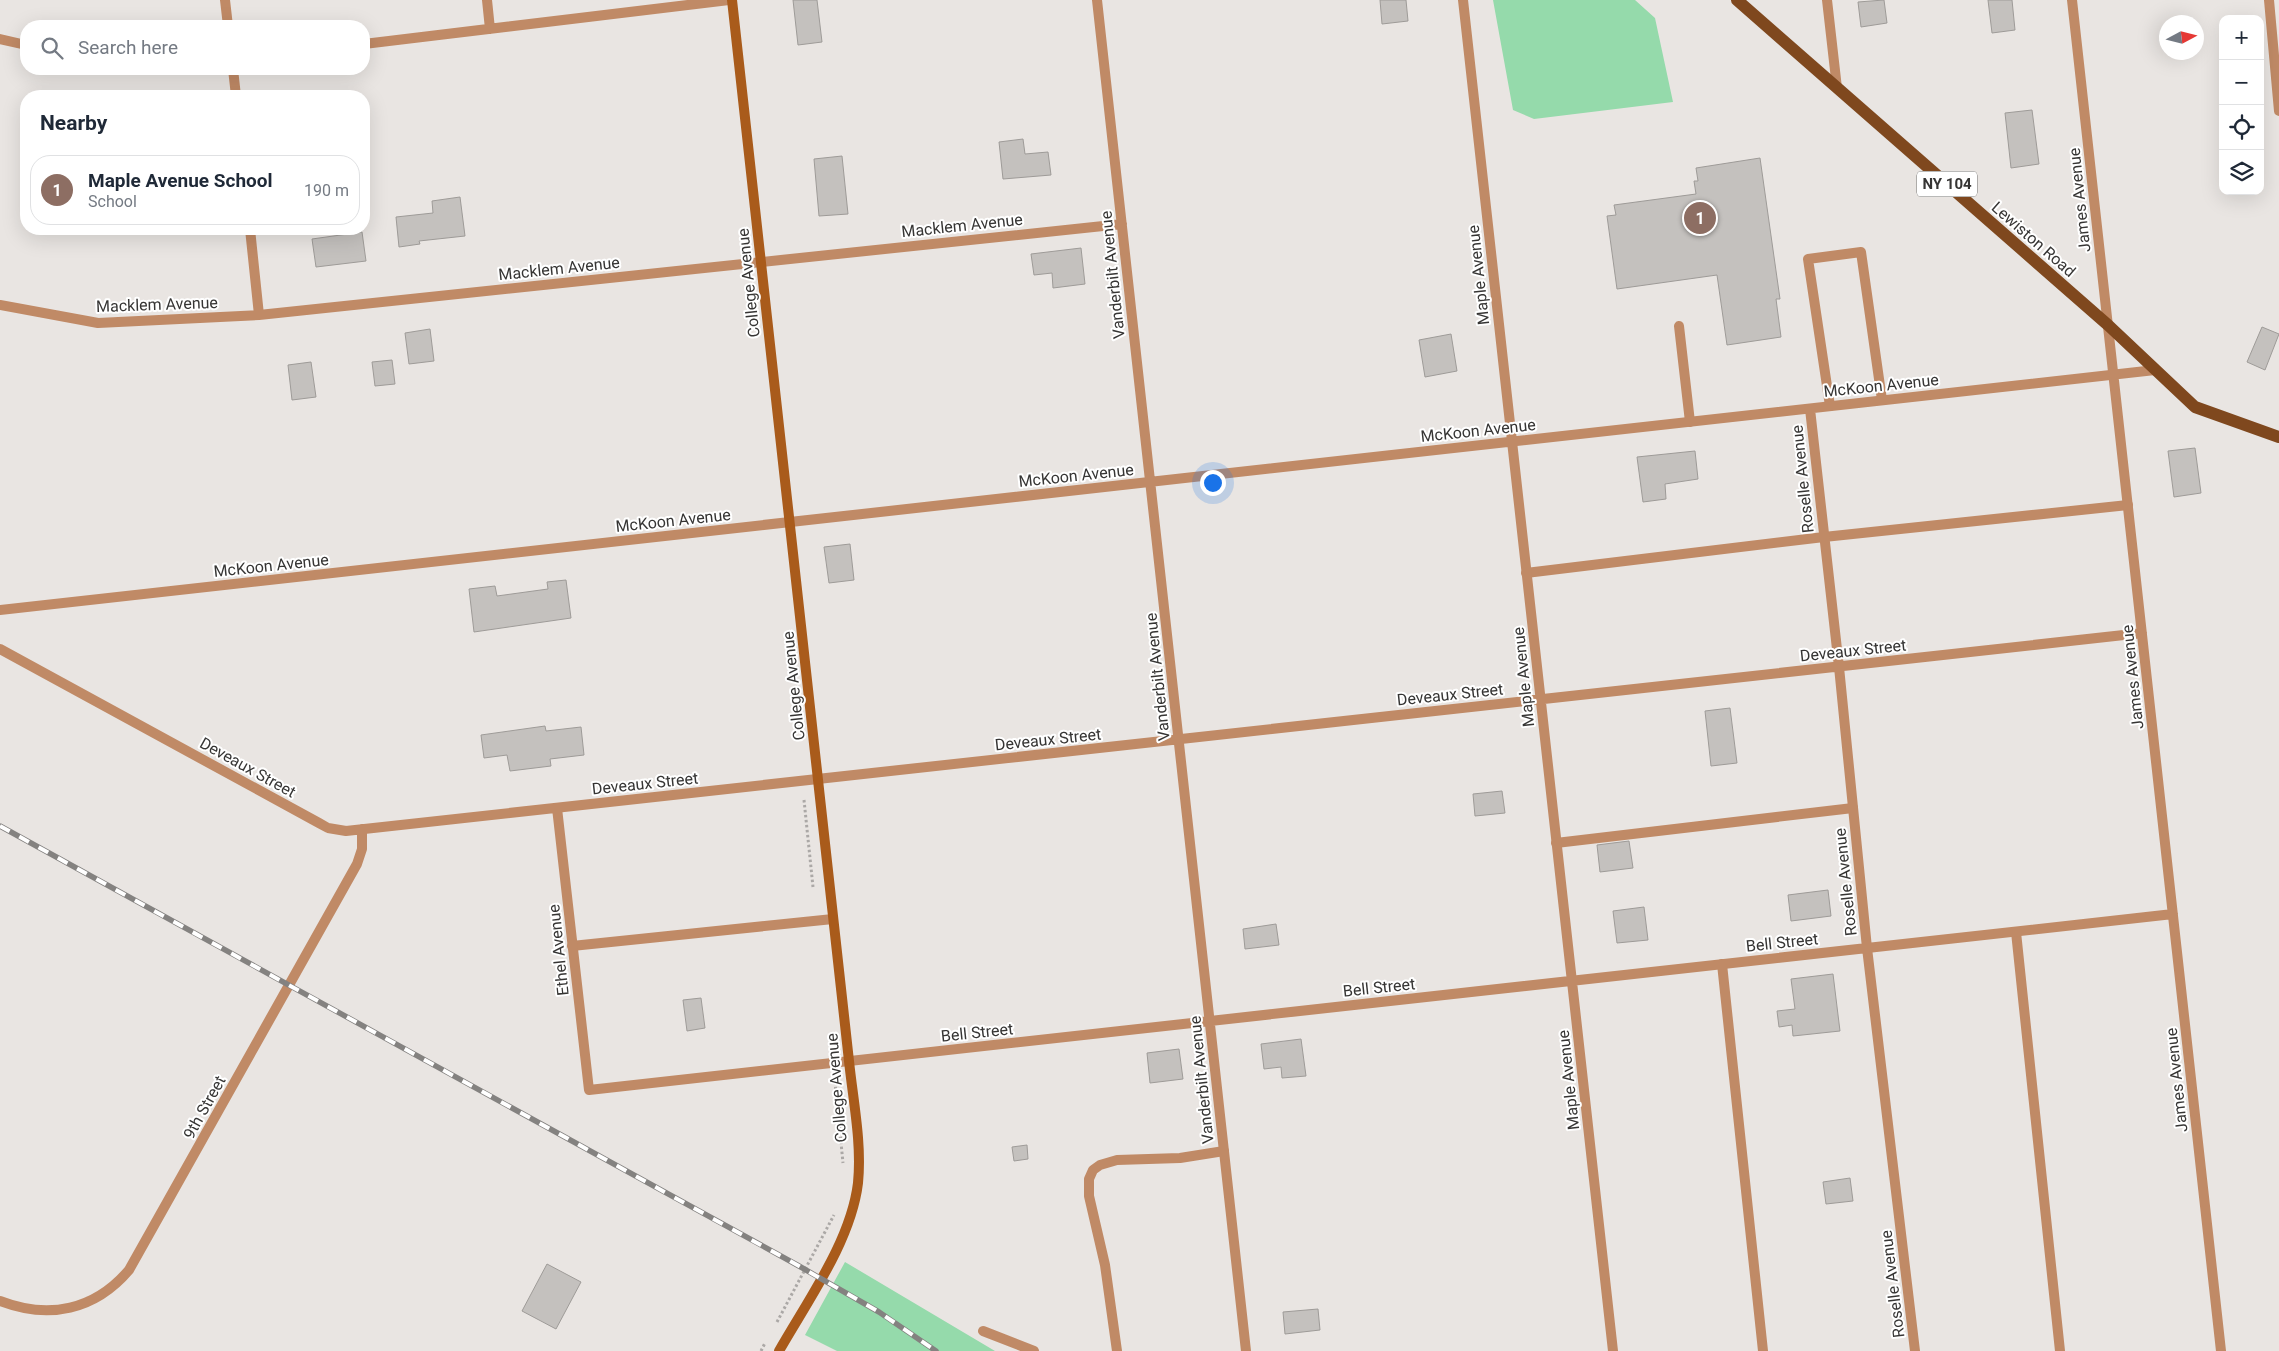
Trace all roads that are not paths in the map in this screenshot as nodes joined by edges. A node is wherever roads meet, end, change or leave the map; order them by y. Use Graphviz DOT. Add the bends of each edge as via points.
graph roads {
  1 [pos="225,0"];
  2 [pos="487,0"];
  3 [pos="730,0"];
  4 [pos="1098,0"];
  5 [pos="1463,0"];
  6 [pos="1737,0"];
  7 [pos="1827,0"];
  8 [pos="2072,0"];
  9 [pos="2269,0"];
  10 [pos="227,20"];
  11 [pos="490,29"];
  12 [pos="0,39"];
  13 [pos="370,43"];
  14 [pos="20,44"];
  15 [pos="234,75"];
  16 [pos="1836,88"];
  17 [pos="235,90"];
  18 [pos="2279,111"];
  19 [pos="1122,224"];
  20 [pos="251,235"];
  21 [pos="761,261"];
  22 [pos="0,305"];
  23 [pos="259,315"];
  24 [pos="2108,325"];
  25 [pos="1679,326"];
  26 [pos="2154,370"];
  27 [pos="2113,374"];
  28 [pos="1882,400"];
  29 [pos="1830,406"];
  30 [pos="1810,408"];
  31 [pos="1690,422"];
  32 [pos="2279,437"];
  33 [pos="1512,442"];
  34 [pos="1150,482"];
  35 [pos="2128,505"];
  36 [pos="790,522"];
  37 [pos="1824,537"];
  38 [pos="1526,573"];
  39 [pos="0,610"];
  40 [pos="2142,633"];
  41 [pos="0,649"];
  42 [pos="1839,667"];
  43 [pos="1540,700"];
  44 [pos="1179,740"];
  45 [pos="818,779"];
  46 [pos="556,808"];
  47 [pos="1853,808"];
  48 [pos="362,829"];
  49 [pos="1556,843"];
  50 [pos="2173,914"];
  51 [pos="834,919"];
  52 [pos="2016,932"];
  53 [pos="572,946"];
  54 [pos="1867,948"];
  55 [pos="1722,964"];
  56 [pos="1572,981"];
  57 [pos="1209,1021"];
  58 [pos="849,1061"];
  59 [pos="589,1090"];
  60 [pos="1224,1151"];
  61 [pos="0,1301"];
  62 [pos="982,1331"];
  63 [pos="779,1351"];
  64 [pos="1034,1351"];
  65 [pos="1117,1351"];
  66 [pos="1246,1351"];
  67 [pos="1613,1351"];
  68 [pos="1763,1351"];
  69 [pos="1915,1351"];
  70 [pos="2060,1351"];
  71 [pos="2222,1351"];
  1 -- 10 [label="street"];
  2 -- 11 [label="street"];
  3 -- 11 [label="street"];
  3 -- 21 [label="main road, College Avenue"];
  4 -- 19 [label="street, Vanderbilt Avenue"];
  5 -- 33 [label="street, Maple Avenue"];
  6 -- 16 [label="main road, Lewiston Road / NY 104"];
  7 -- 16 [label="street"];
  8 -- 24 [label="street, James Avenue"];
  9 -- 18 [label="street"];
  11 -- 13 [label="street"];
  12 -- 14 [label="street"];
  15 -- 17 [label="street"];
  16 -- 24 [label="main road, Lewiston Road / NY 104"];
  19 -- 21 [label="street, Macklem Avenue"];
  19 -- 34 [label="street, Vanderbilt Avenue"];
  20 -- 23 [label="street"];
  21 -- 23 [label="street, Macklem Avenue"];
  21 -- 36 [label="main road, College Avenue"];
  22 -- 23 [label="street, Macklem Avenue" via="98,323"];
  24 -- 26 [label="main road, Lewiston Road / NY 104"];
  24 -- 27 [label="street, James Avenue"];
  25 -- 31 [label="street"];
  26 -- 27 [label="street, McKoon Avenue"];
  26 -- 32 [label="main road, Lewiston Road / NY 104" via="2195,407"];
  27 -- 28 [label="street, McKoon Avenue"];
  27 -- 35 [label="street, James Avenue"];
  28 -- 29 [label="street, McKoon Avenue"];
  28 -- 29 [label="street" via="1861,252 1808,260"];
  29 -- 30 [label="street, McKoon Avenue"];
  30 -- 31 [label="street, McKoon Avenue"];
  30 -- 37 [label="street, Roselle Avenue"];
  31 -- 33 [label="street, McKoon Avenue"];
  33 -- 34 [label="street, McKoon Avenue"];
  33 -- 38 [label="street, Maple Avenue"];
  34 -- 36 [label="street, McKoon Avenue"];
  34 -- 44 [label="street, Vanderbilt Avenue"];
  35 -- 37 [label="street"];
  35 -- 40 [label="street, James Avenue"];
  36 -- 39 [label="street, McKoon Avenue"];
  36 -- 45 [label="main road, College Avenue"];
  37 -- 38 [label="street"];
  37 -- 42 [label="street, Roselle Avenue"];
  38 -- 43 [label="street, Maple Avenue"];
  40 -- 42 [label="street, Deveaux Street"];
  40 -- 50 [label="street, James Avenue"];
  41 -- 48 [label="street, Deveaux Street" via="319,823 337,830"];
  42 -- 43 [label="street, Deveaux Street"];
  42 -- 47 [label="street, Roselle Avenue"];
  43 -- 44 [label="street, Deveaux Street"];
  43 -- 49 [label="street, Maple Avenue"];
  44 -- 45 [label="street, Deveaux Street"];
  44 -- 57 [label="street, Vanderbilt Avenue"];
  45 -- 46 [label="street, Deveaux Street"];
  45 -- 51 [label="main road, College Avenue"];
  46 -- 48 [label="street, Deveaux Street"];
  46 -- 53 [label="street, Ethel Avenue"];
  47 -- 49 [label="street"];
  47 -- 54 [label="street, Roselle Avenue"];
  48 -- 61 [label="street, 9th Street" via="362,849 357,864 130,1270 112,1288 80,1307 44,1311"];
  49 -- 56 [label="street, Maple Avenue"];
  50 -- 52 [label="street, Bell Street"];
  50 -- 71 [label="street, James Avenue"];
  51 -- 53 [label="street"];
  51 -- 58 [label="main road, College Avenue"];
  52 -- 54 [label="street, Bell Street"];
  52 -- 70 [label="street"];
  53 -- 59 [label="street, Ethel Avenue"];
  54 -- 55 [label="street, Bell Street"];
  54 -- 69 [label="street, Roselle Avenue"];
  55 -- 56 [label="street, Bell Street"];
  55 -- 68 [label="street"];
  56 -- 57 [label="street, Bell Street"];
  56 -- 67 [label="street, Maple Avenue"];
  57 -- 58 [label="street, Bell Street"];
  57 -- 60 [label="street, Vanderbilt Avenue"];
  58 -- 59 [label="street, Bell Street"];
  58 -- 63 [label="main road, College Avenue" via="858,1171 853,1205 835,1252"];
  60 -- 65 [label="street" via="1180,1158 1117,1160 1100,1164 1092,1170 1088,1179 1089,1196 1105,1265"];
  60 -- 66 [label="street, Vanderbilt Avenue"];
  62 -- 64 [label="street"];
}
